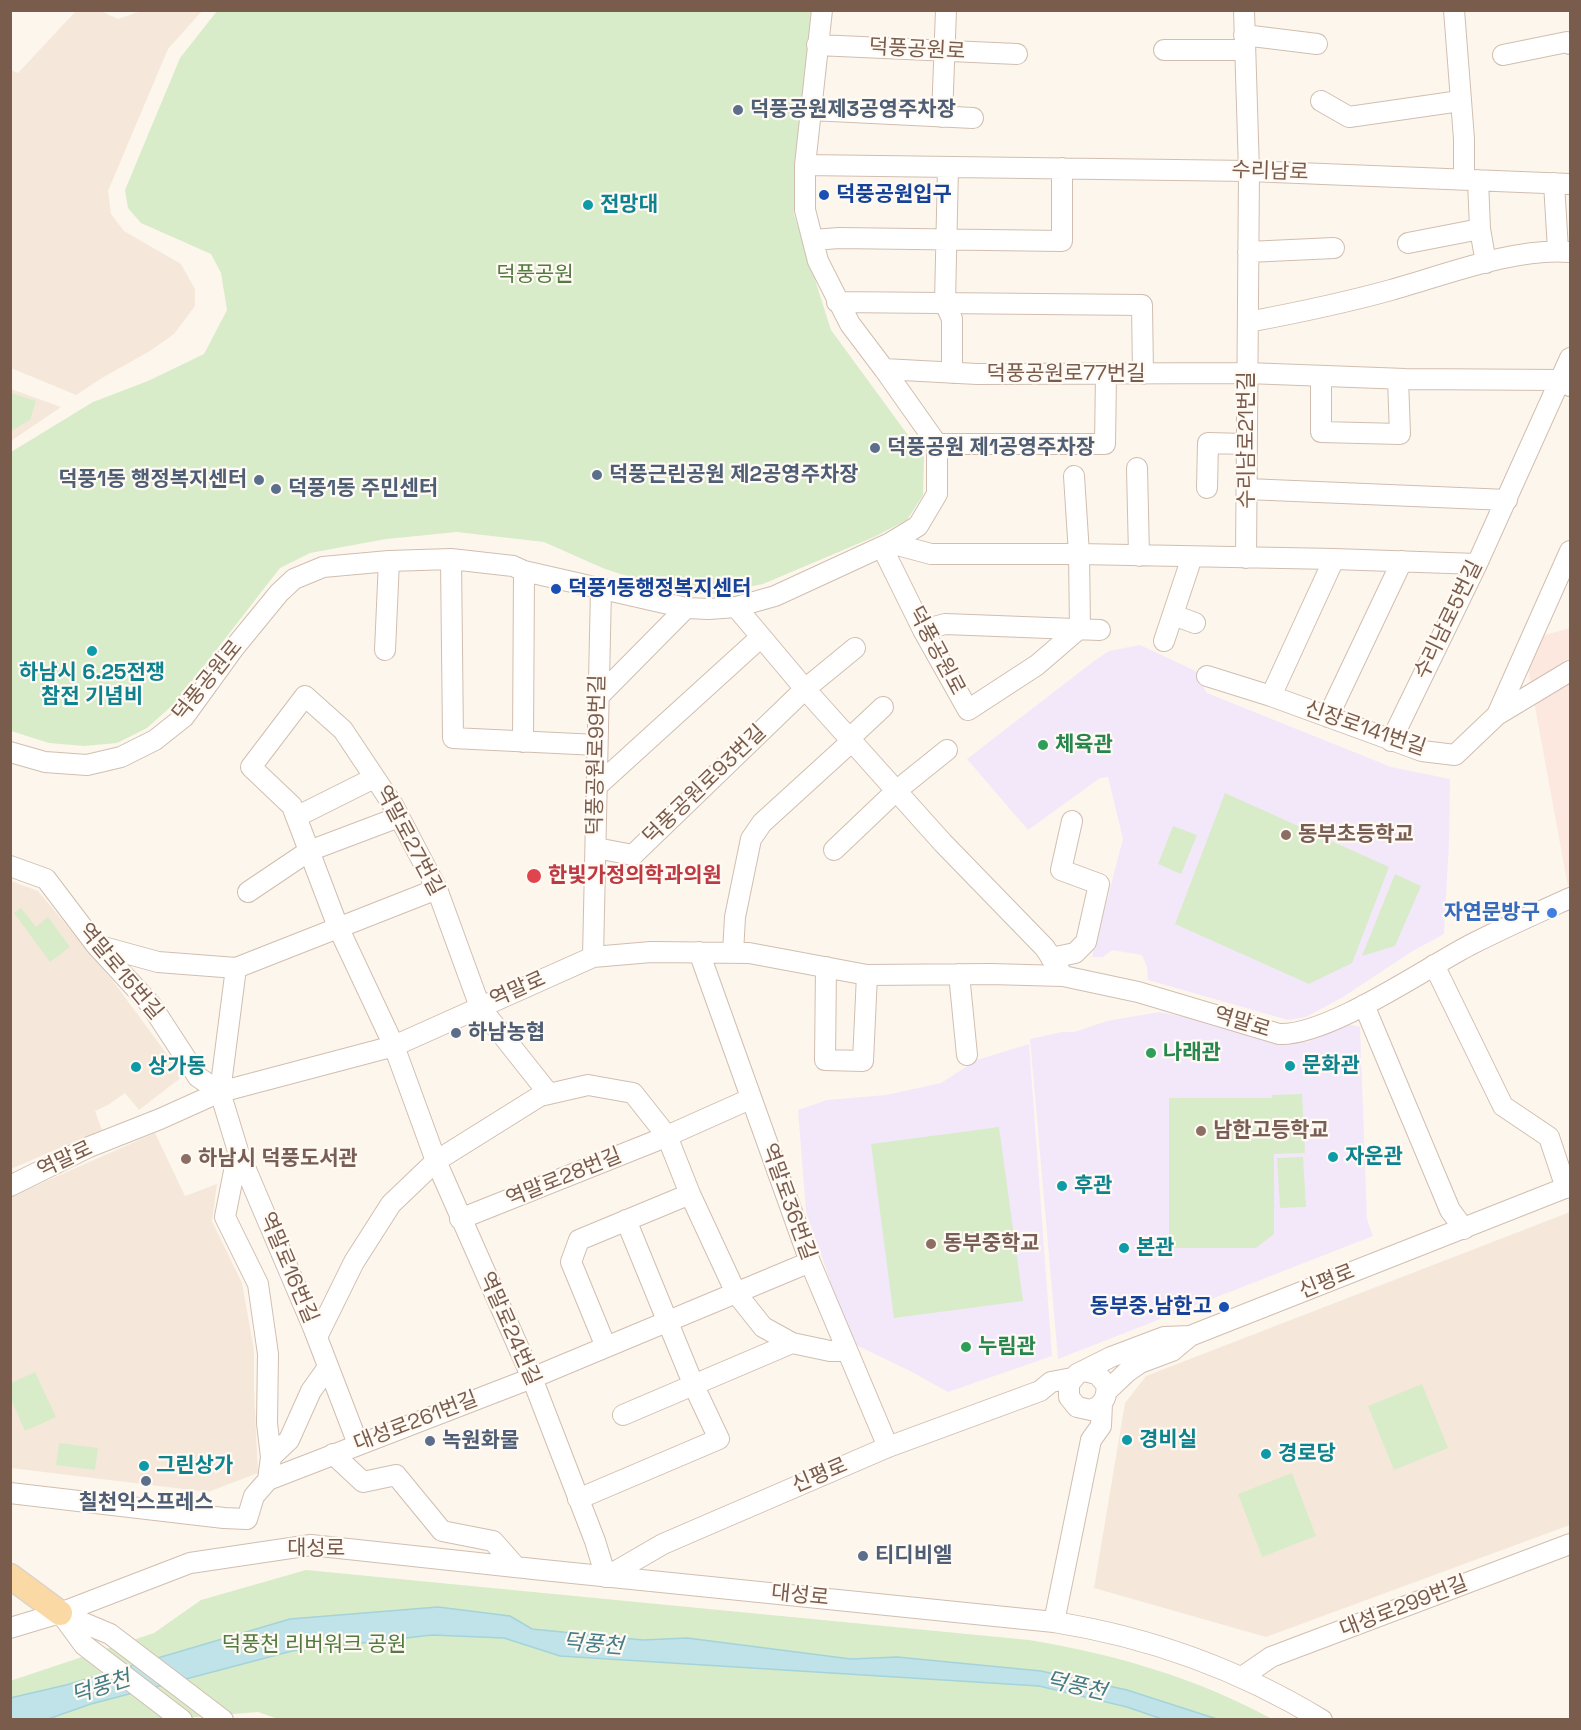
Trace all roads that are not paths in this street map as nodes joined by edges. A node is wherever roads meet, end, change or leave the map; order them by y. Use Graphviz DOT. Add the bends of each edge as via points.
graph roads {
  1 [pos="822,10"];
  2 [pos="946,10"];
  3 [pos="1244,10"];
  4 [pos="1454,10"];
  5 [pos="1244,43"];
  6 [pos="1317,44"];
  7 [pos="1570,44"];
  8 [pos="817,45"];
  9 [pos="1164,50"];
  10 [pos="944,52"];
  11 [pos="1017,54"];
  12 [pos="1503,55"];
  13 [pos="1321,101"];
  14 [pos="1460,101"];
  15 [pos="811,110"];
  16 [pos="942,117"];
  17 [pos="973,118"];
  18 [pos="805,165"];
  19 [pos="948,167"];
  20 [pos="1062,168"];
  21 [pos="1249,171"];
  22 [pos="1471,180"];
  23 [pos="1562,183"];
  24 [pos="1480,229"];
  25 [pos="813,240"];
  26 [pos="946,240"];
  27 [pos="1408,243"];
  28 [pos="1334,248"];
  29 [pos="1564,251"];
  30 [pos="1248,252"];
  31 [pos="1486,263"];
  32 [pos="837,302"];
  33 [pos="945,303"];
  34 [pos="1248,322"];
  35 [pos="1570,358"];
  36 [pos="884,369"];
  37 [pos="952,373"];
  38 [pos="1247,373"];
  39 [pos="1106,374"];
  40 [pos="1143,374"];
  41 [pos="1321,376"];
  42 [pos="1398,379"];
  43 [pos="1566,383"];
  44 [pos="937,444"];
  45 [pos="1246,444"];
  46 [pos="1137,468"];
  47 [pos="1074,476"];
  48 [pos="1207,488"];
  49 [pos="1246,489"];
  50 [pos="1507,500"];
  51 [pos="886,545"];
  52 [pos="1570,551"];
  53 [pos="1079,554"];
  54 [pos="1140,556"];
  55 [pos="1192,557"];
  56 [pos="1246,558"];
  57 [pos="451,559"];
  58 [pos="1334,559"];
  59 [pos="389,561"];
  60 [pos="1402,561"];
  61 [pos="1477,564"];
  62 [pos="524,571"];
  63 [pos="601,589"];
  64 [pos="736,607"];
  65 [pos="686,608"];
  66 [pos="1173,615"];
  67 [pos="1195,623"];
  68 [pos="1090,629"];
  69 [pos="923,630"];
  70 [pos="761,637"];
  71 [pos="1164,641"];
  72 [pos="855,648"];
  73 [pos="384,650"];
  74 [pos="1570,671"];
  75 [pos="1207,676"];
  76 [pos="805,689"];
  77 [pos="1271,696"];
  78 [pos="598,697"];
  79 [pos="884,707"];
  80 [pos="1497,715"];
  81 [pos="1328,717"];
  82 [pos="852,741"];
  83 [pos="1391,741"];
  84 [pos="523,742"];
  85 [pos="597,745"];
  86 [pos="947,750"];
  87 [pos="10,752"];
  88 [pos="251,767"];
  89 [pos="374,778"];
  90 [pos="597,786"];
  91 [pos="896,791"];
  92 [pos="296,817"];
  93 [pos="399,817"];
  94 [pos="1072,821"];
  95 [pos="596,848"];
  96 [pos="834,849"];
  97 [pos="309,850"];
  98 [pos="10,866"];
  99 [pos="437,889"];
  100 [pos="248,892"];
  101 [pos="1570,898"];
  102 [pos="338,927"];
  103 [pos="96,945"];
  104 [pos="699,952"];
  105 [pos="733,952"];
  106 [pos="593,957"];
  107 [pos="1051,958"];
  108 [pos="1434,965"];
  109 [pos="826,967"];
  110 [pos="236,968"];
  111 [pos="958,974"];
  112 [pos="867,975"];
  113 [pos="1063,976"];
  114 [pos="1364,1005"];
  115 [pos="480,1006"];
  116 [pos="394,1046"];
  117 [pos="967,1055"];
  118 [pos="220,1092"];
  119 [pos="549,1094"];
  120 [pos="750,1099"];
  121 [pos="667,1136"];
  122 [pos="238,1151"];
  123 [pos="435,1161"];
  124 [pos="10,1186"];
  125 [pos="1568,1187"];
  126 [pos="690,1194"];
  127 [pos="460,1219"];
  128 [pos="626,1220"];
  129 [pos="1464,1229"];
  130 [pos="810,1262"];
  131 [pos="736,1293"];
  132 [pos="667,1322"];
  133 [pos="1190,1336"];
  134 [pos="317,1337"];
  135 [pos="792,1343"];
  136 [pos="606,1347"];
  137 [pos="847,1352"];
  138 [pos="328,1367"];
  139 [pos="1078,1375"];
  140 [pos="532,1378"];
  141 [pos="694,1386"];
  142 [pos="1040,1391"];
  143 [pos="1104,1397"];
  144 [pos="1075,1405"];
  145 [pos="623,1415"];
  146 [pos="1091,1440"];
  147 [pos="358,1444"];
  148 [pos="888,1447"];
  149 [pos="333,1454"];
  150 [pos="271,1457"];
  151 [pos="267,1480"];
  152 [pos="10,1493"];
  153 [pos="578,1499"];
  154 [pos="247,1519"];
  155 [pos="1570,1544"];
  156 [pos="260,1551"];
  157 [pos="516,1567"];
  158 [pos="10,1576"];
  159 [pos="606,1576"];
  160 [pos="60,1613"];
  161 [pos="1054,1622"];
  162 [pos="10,1628"];
  163 [pos="1242,1677"];
  164 [pos="182,1719"];
  165 [pos="223,1719"];
  166 [pos="1322,1719"];
  1 -- 8 [label="street"];
  2 -- 10 [label="street"];
  3 -- 5 [label="street, 수리남로21번길"];
  4 -- 14 [label="street"];
  5 -- 6 [label="street"];
  5 -- 9 [label="street"];
  5 -- 21 [label="street, 수리남로21번길"];
  7 -- 12 [label="street"];
  8 -- 10 [label="street, 덕풍공원로"];
  8 -- 15 [label="street"];
  10 -- 11 [label="street, 덕풍공원로"];
  10 -- 16 [label="street"];
  13 -- 14 [label="street" via="1349,117"];
  14 -- 22 [label="street"];
  15 -- 16 [label="street"];
  15 -- 18 [label="street"];
  16 -- 17 [label="street"];
  18 -- 19 [label="street, 수리남로"];
  18 -- 25 [label="street" via="806,210"];
  19 -- 20 [label="street, 수리남로"];
  19 -- 26 [label="street"];
  20 -- 21 [label="street, 수리남로"];
  20 -- 26 [label="street" via="1062,242"];
  21 -- 22 [label="street, 수리남로"];
  21 -- 30 [label="street, 수리남로21번길"];
  22 -- 23 [label="street, 수리남로"];
  22 -- 24 [label="street"];
  23 -- 29 [label="street"];
  24 -- 27 [label="street"];
  24 -- 31 [label="street"];
  25 -- 26 [label="street"];
  25 -- 32 [label="street"];
  26 -- 33 [label="street"];
  28 -- 30 [label="street"];
  29 -- 31 [label="street"];
  30 -- 34 [label="street, 수리남로21번길"];
  31 -- 34 [label="street" via="1337,305"];
  32 -- 33 [label="street"];
  32 -- 36 [label="street"];
  33 -- 37 [label="street" via="952,319"];
  33 -- 40 [label="street" via="1142,305"];
  34 -- 38 [label="street, 수리남로21번길"];
  35 -- 43 [label="street, 수리남로5번길"];
  36 -- 37 [label="street, 덕풍공원로77번길"];
  36 -- 44 [label="street"];
  37 -- 39 [label="street, 덕풍공원로77번길"];
  38 -- 40 [label="street, 덕풍공원로77번길"];
  38 -- 41 [label="street, 덕풍공원로77번길"];
  38 -- 45 [label="street, 수리남로21번길"];
  39 -- 40 [label="street, 덕풍공원로77번길"];
  39 -- 44 [label="street" via="1105,444"];
  41 -- 42 [label="street, 덕풍공원로77번길"];
  41 -- 42 [label="street" via="1321,432 1400,434"];
  42 -- 43 [label="street, 덕풍공원로77번길"];
  43 -- 50 [label="street, 수리남로5번길"];
  44 -- 51 [label="street, 덕풍공원로" via="937,494 918,526"];
  45 -- 48 [label="street" via="1208,443"];
  45 -- 49 [label="street, 수리남로21번길"];
  46 -- 54 [label="street"];
  47 -- 53 [label="street"];
  49 -- 50 [label="street"];
  49 -- 56 [label="street, 수리남로21번길"];
  50 -- 61 [label="street, 수리남로5번길"];
  51 -- 53 [label="street" via="931,554"];
  51 -- 64 [label="street, 덕풍공원로" via="775,596"];
  51 -- 69 [label="street, 덕풍공원로"];
  52 -- 80 [label="street"];
  53 -- 54 [label="street"];
  53 -- 68 [label="street"];
  54 -- 55 [label="street"];
  55 -- 56 [label="street"];
  55 -- 66 [label="street"];
  56 -- 58 [label="street"];
  57 -- 59 [label="street, 덕풍공원로"];
  57 -- 62 [label="street, 덕풍공원로" via="513,566"];
  57 -- 84 [label="street" via="453,738"];
  58 -- 60 [label="street"];
  58 -- 77 [label="street"];
  59 -- 73 [label="street"];
  59 -- 87 [label="street, 덕풍공원로" via="323,567 294,579 234,648 184,717 147,744 121,757 87,765 45,762"];
  60 -- 61 [label="street"];
  60 -- 81 [label="street"];
  61 -- 83 [label="street, 수리남로5번길"];
  62 -- 63 [label="street, 덕풍공원로"];
  62 -- 84 [label="street"];
  63 -- 65 [label="street, 덕풍공원로"];
  63 -- 78 [label="street, 덕풍공원로99번길"];
  64 -- 65 [label="street, 덕풍공원로"];
  64 -- 70 [label="street"];
  65 -- 78 [label="street"];
  66 -- 67 [label="street"];
  66 -- 71 [label="street"];
  68 -- 69 [label="street" via="945,624"];
  68 -- 69 [label="street, 덕풍공원로" via="968,710"];
  70 -- 76 [label="street"];
  70 -- 90 [label="street"];
  72 -- 76 [label="street"];
  74 -- 80 [label="street, 신장로141번길"];
  75 -- 77 [label="street, 신장로141번길"];
  76 -- 82 [label="street"];
  76 -- 95 [label="street, 덕풍공원로93번길" via="633,855"];
  77 -- 81 [label="street, 신장로141번길"];
  78 -- 85 [label="street, 덕풍공원로99번길"];
  79 -- 82 [label="street" via="852,736"];
  80 -- 83 [label="street, 신장로141번길" via="1455,755 1422,751"];
  81 -- 83 [label="street, 신장로141번길"];
  82 -- 91 [label="street"];
  82 -- 105 [label="street" via="762,823 751,839 735,916"];
  84 -- 85 [label="street"];
  85 -- 90 [label="street, 덕풍공원로99번길"];
  86 -- 91 [label="street"];
  88 -- 89 [label="street, 역말로27번길" via="305,696 343,730"];
  88 -- 92 [label="street, 역말로24번길" via="292,806"];
  89 -- 92 [label="street"];
  89 -- 93 [label="street, 역말로27번길"];
  90 -- 95 [label="street, 덕풍공원로99번길"];
  91 -- 96 [label="street"];
  91 -- 107 [label="street"];
  92 -- 97 [label="street, 역말로24번길"];
  93 -- 97 [label="street"];
  93 -- 99 [label="street, 역말로27번길"];
  94 -- 107 [label="street" via="1061,870 1099,884 1086,942 1075,953"];
  95 -- 106 [label="street, 덕풍공원로99번길"];
  97 -- 100 [label="street"];
  97 -- 102 [label="street, 역말로24번길"];
  98 -- 103 [label="street, 역말로15번길" via="46,879"];
  99 -- 102 [label="street"];
  99 -- 115 [label="street, 역말로27번길"];
  101 -- 108 [label="street, 역말로"];
  102 -- 110 [label="street"];
  102 -- 116 [label="street, 역말로24번길"];
  103 -- 110 [label="street" via="158,962"];
  103 -- 118 [label="street, 역말로15번길" via="152,1005 198,1077"];
  104 -- 105 [label="street, 역말로"];
  104 -- 106 [label="street, 역말로"];
  104 -- 120 [label="street, 역말로36번길"];
  105 -- 109 [label="street, 역말로"];
  106 -- 115 [label="street, 역말로"];
  107 -- 113 [label="street"];
  108 -- 114 [label="street, 역말로"];
  108 -- 125 [label="street, 신평로" via="1503,1106 1549,1137"];
  109 -- 112 [label="street, 역말로"];
  109 -- 112 [label="street" via="825,1060 863,1061"];
  110 -- 118 [label="street"];
  111 -- 112 [label="street, 역말로"];
  111 -- 113 [label="street, 역말로"];
  111 -- 117 [label="street"];
  113 -- 114 [label="street, 역말로" via="1138,992 1279,1034 1292,1035"];
  114 -- 129 [label="street" via="1449,1210"];
  115 -- 116 [label="street, 역말로"];
  115 -- 119 [label="street"];
  116 -- 118 [label="street, 역말로"];
  116 -- 123 [label="street, 역말로24번길"];
  118 -- 122 [label="street, 역말로16번길"];
  118 -- 124 [label="street, 역말로" via="89,1147"];
  119 -- 121 [label="street" via="588,1085 633,1093"];
  119 -- 123 [label="street"];
  120 -- 121 [label="street, 역말로28번길"];
  120 -- 130 [label="street, 역말로36번길"];
  121 -- 126 [label="street"];
  121 -- 127 [label="street, 역말로28번길"];
  122 -- 134 [label="street, 역말로16번길"];
  122 -- 150 [label="street" via="225,1217 258,1284 268,1353 267,1423"];
  123 -- 127 [label="street, 역말로24번길"];
  123 -- 134 [label="street" via="391,1204 354,1262"];
  125 -- 129 [label="street, 신평로"];
  126 -- 128 [label="street"];
  126 -- 131 [label="street"];
  127 -- 140 [label="street, 역말로24번길"];
  128 -- 132 [label="street"];
  128 -- 136 [label="street" via="579,1240 571,1262"];
  129 -- 133 [label="street, 신평로"];
  130 -- 131 [label="street, 대성로261번길"];
  130 -- 137 [label="street, 역말로36번길"];
  131 -- 132 [label="street, 대성로261번길"];
  131 -- 135 [label="street" via="763,1327"];
  132 -- 136 [label="street, 대성로261번길"];
  132 -- 141 [label="street"];
  133 -- 139 [label="street, 신평로" via="1164,1337 1111,1357"];
  133 -- 143 [label="street, 신평로" via="1172,1352 1127,1372"];
  134 -- 138 [label="street, 역말로16번길"];
  135 -- 137 [label="street"];
  135 -- 141 [label="street"];
  136 -- 140 [label="street, 대성로261번길"];
  137 -- 148 [label="street, 역말로36번길"];
  138 -- 147 [label="street, 역말로16번길"];
  138 -- 150 [label="street" via="311,1391 289,1440"];
  139 -- 142 [label="street, 신평로" via="1051,1382"];
  139 -- 143 [label="street" via="1091,1371 1102,1378"];
  139 -- 144 [label="street" via="1068,1390"];
  140 -- 147 [label="street, 대성로261번길"];
  140 -- 153 [label="street, 역말로24번길"];
  141 -- 145 [label="street"];
  141 -- 153 [label="street" via="719,1439"];
  142 -- 144 [label="street"];
  142 -- 148 [label="street, 신평로"];
  143 -- 144 [label="street" via="1091,1410"];
  143 -- 146 [label="street" via="1101,1426"];
  144 -- 146 [label="street"];
  146 -- 161 [label="street"];
  147 -- 149 [label="street, 대성로261번길"];
  148 -- 159 [label="street, 신평로" via="663,1544"];
  149 -- 151 [label="street, 대성로261번길"];
  149 -- 157 [label="street" via="363,1482 396,1475 442,1531 493,1541"];
  150 -- 151 [label="street"];
  151 -- 154 [label="street" via="254,1496"];
  152 -- 154 [label="street"];
  153 -- 159 [label="street, 역말로24번길"];
  154 -- 156 [label="street, 대성로"];
  155 -- 163 [label="street, 대성로299번길" via="1271,1657"];
  156 -- 157 [label="street, 대성로" via="311,1545"];
  156 -- 160 [label="street, 대성로" via="190,1563"];
  157 -- 159 [label="street, 대성로"];
  158 -- 160 [label="main road"];
  159 -- 161 [label="street, 대성로"];
  160 -- 162 [label="street, 대성로"];
  160 -- 164 [label="street" via="84,1645"];
  160 -- 165 [label="street" via="110,1635"];
  161 -- 163 [label="street, 대성로" via="1161,1646"];
  163 -- 166 [label="street, 대성로"];
}
